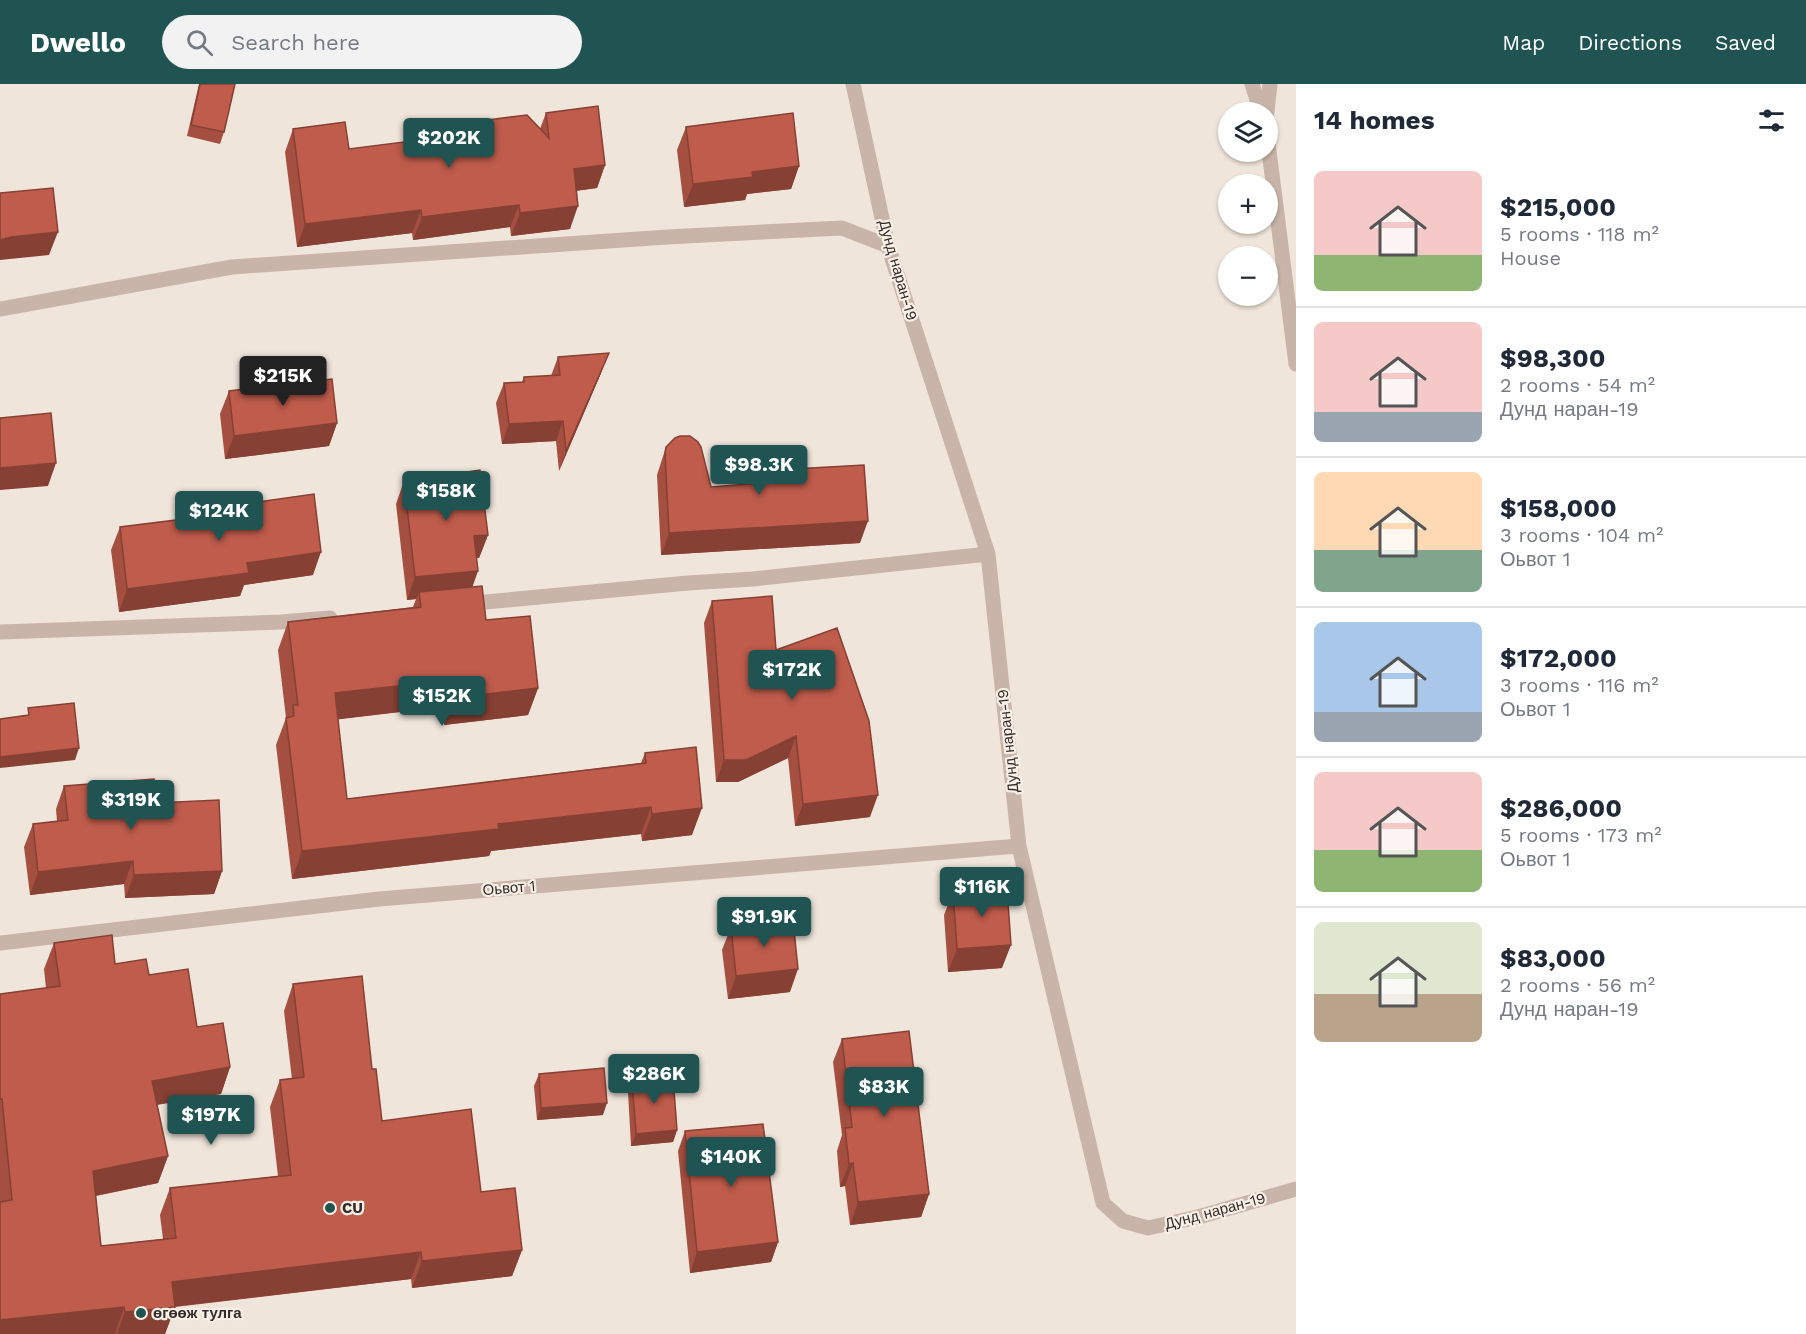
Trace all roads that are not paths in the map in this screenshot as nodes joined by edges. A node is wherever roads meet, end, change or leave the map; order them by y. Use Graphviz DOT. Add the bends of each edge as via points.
graph roads {
  1 [pos="853,84"];
  2 [pos="1252,84"];
  3 [pos="1270,84"];
  4 [pos="1258,102"];
  5 [pos="1268,102"];
  6 [pos="1270,162"];
  7 [pos="888,246"];
  8 [pos="0,309"];
  9 [pos="1296,364"];
  10 [pos="988,554"];
  11 [pos="444,606"];
  12 [pos="340,617"];
  13 [pos="0,632"];
  14 [pos="1019,846"];
  15 [pos="0,943"];
  16 [pos="1296,1189"];
  1 -- 7 [label="street, Дунд наран-19"];
  2 -- 4 [label="street"];
  3 -- 5 [label="street"];
  6 -- 9 [label="street"];
  7 -- 8 [label="street" via="842,228 232,267"];
  7 -- 10 [label="street, Дунд наран-19"];
  10 -- 11 [label="street"];
  10 -- 14 [label="street, Дунд наран-19"];
  12 -- 13 [label="street"];
  14 -- 15 [label="street, Оьвот 1" via="379,899"];
  14 -- 16 [label="street, Дунд наран-19" via="1103,1203 1123,1221 1148,1228"];
}
